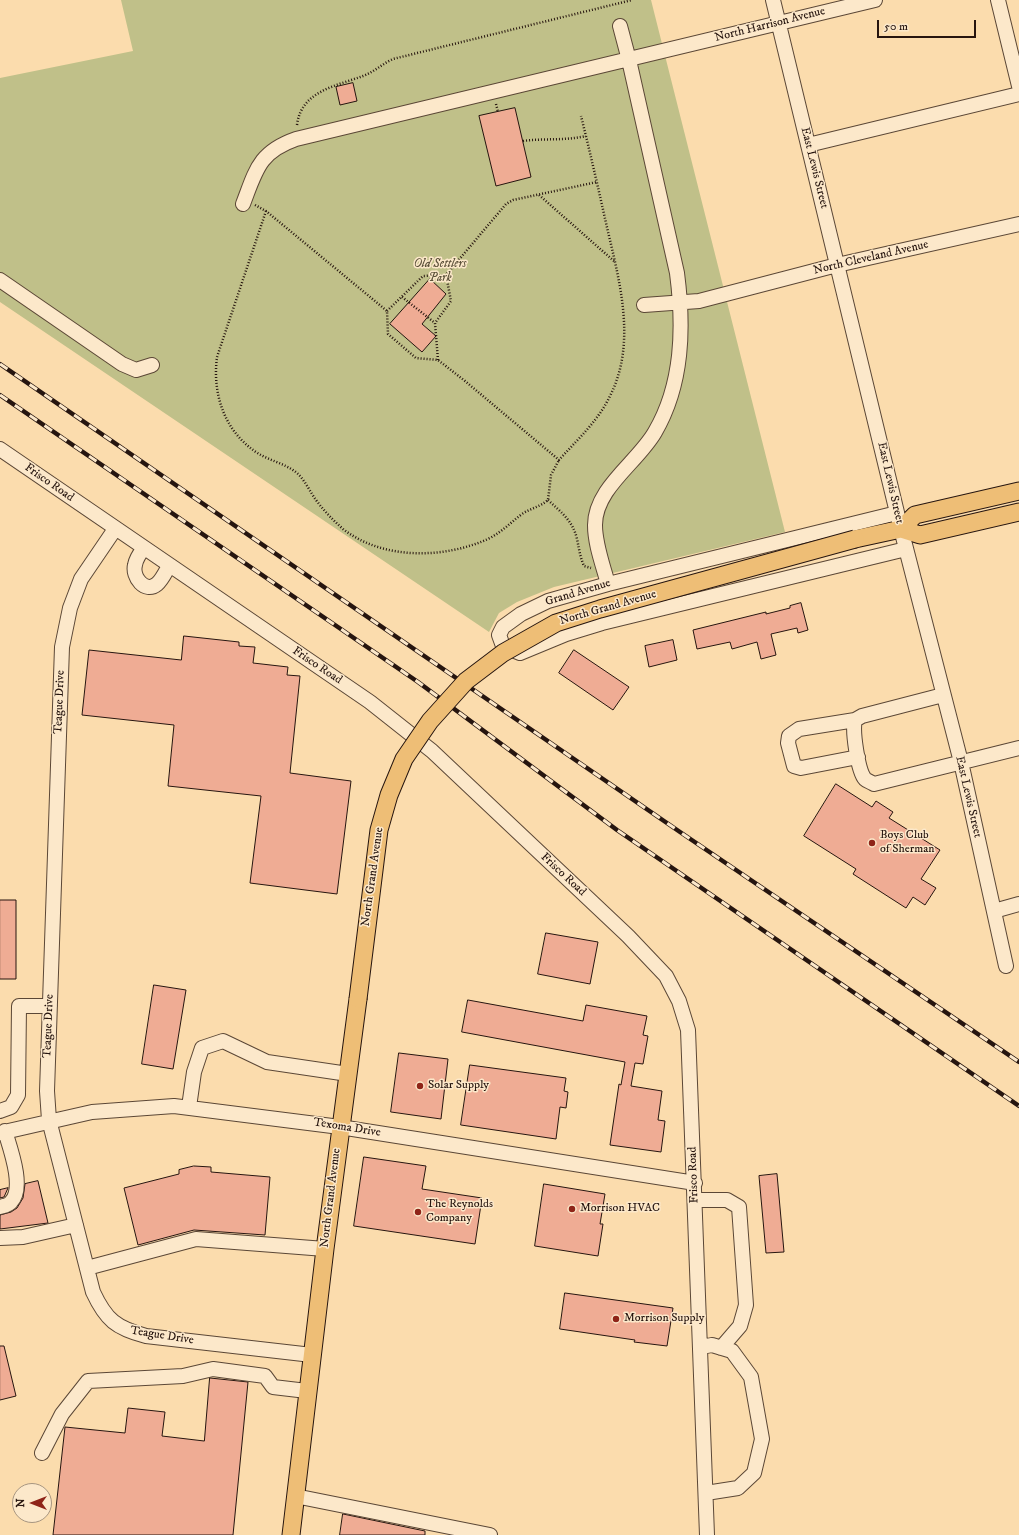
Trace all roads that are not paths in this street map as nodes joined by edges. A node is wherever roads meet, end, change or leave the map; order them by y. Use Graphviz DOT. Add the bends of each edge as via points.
graph roads {
  1 [pos="773,0"];
  2 [pos="875,0"];
  3 [pos="998,0"];
  4 [pos="779,24"];
  5 [pos="620,26"];
  6 [pos="629,60"];
  7 [pos="1019,86"];
  8 [pos="1019,94"];
  9 [pos="808,145"];
  10 [pos="243,204"];
  11 [pos="1019,224"];
  12 [pos="838,265"];
  13 [pos="0,280"];
  14 [pos="680,302"];
  15 [pos="644,305"];
  16 [pos="152,365"];
  17 [pos="0,449"];
  18 [pos="1019,491"];
  19 [pos="1019,512"];
  20 [pos="899,521"];
  21 [pos="115,528"];
  22 [pos="144,548"];
  23 [pos="906,549"];
  24 [pos="169,566"];
  25 [pos="608,584"];
  26 [pos="943,695"];
  27 [pos="855,720"];
  28 [pos="1019,748"];
  29 [pos="858,757"];
  30 [pos="961,762"];
  31 [pos="1019,904"];
  32 [pos="994,911"];
  33 [pos="1006,966"];
  34 [pos="50,1006"];
  35 [pos="348,1074"];
  36 [pos="188,1107"];
  37 [pos="0,1111"];
  38 [pos="49,1120"];
  39 [pos="340,1126"];
  40 [pos="3,1132"];
  41 [pos="695,1183"];
  42 [pos="696,1200"];
  43 [pos="0,1207"];
  44 [pos="76,1225"];
  45 [pos="0,1238"];
  46 [pos="325,1249"];
  47 [pos="87,1268"];
  48 [pos="700,1347"];
  49 [pos="721,1348"];
  50 [pos="312,1355"];
  51 [pos="307,1391"];
  52 [pos="42,1453"];
  53 [pos="706,1493"];
  54 [pos="295,1496"];
  55 [pos="291,1535"];
  56 [pos="490,1535"];
  57 [pos="707,1535"];
  1 -- 4 [label="street, East Lewis Street"];
  2 -- 4 [label="street, North Harrison Avenue"];
  3 -- 7 [label="street"];
  4 -- 6 [label="street, North Harrison Avenue"];
  4 -- 9 [label="street, East Lewis Street"];
  5 -- 6 [label="street"];
  6 -- 10 [label="street, North Harrison Avenue" via="296,139 271,150 262,161"];
  6 -- 14 [label="street" via="670,240"];
  8 -- 9 [label="street"];
  9 -- 12 [label="street, East Lewis Street"];
  11 -- 12 [label="street, North Cleveland Avenue"];
  12 -- 14 [label="street, North Cleveland Avenue" via="699,301"];
  12 -- 20 [label="street, East Lewis Street"];
  13 -- 16 [label="street" via="122,364 136,370"];
  14 -- 15 [label="street, North Cleveland Avenue"];
  14 -- 25 [label="street" via="681,341 677,370 663,417 654,433 605,493 599,506 595,524 596,539"];
  17 -- 21 [label="street, Frisco Road"];
  18 -- 20 [label="main road, North Grand Avenue"];
  19 -- 20 [label="main road" via="920,535"];
  20 -- 23 [label="street, East Lewis Street"];
  20 -- 25 [label="street, Grand Avenue"];
  20 -- 35 [label="main road, North Grand Avenue, bridge" via="855,539 600,608 556,623 503,653 466,681 421,733 404,759 389,795 379,830"];
  21 -- 22 [label="street, Frisco Road"];
  21 -- 34 [label="street, Teague Drive" via="81,579 70,608 62,647"];
  22 -- 24 [label="street, Frisco Road"];
  22 -- 24 [label="street" via="134,566 137,580 143,586 157,585"];
  23 -- 25 [label="street, Grand Avenue" via="602,623 566,634 520,653 503,646 499,635 502,627 521,614 548,601"];
  23 -- 26 [label="street, East Lewis Street"];
  24 -- 41 [label="street, Frisco Road" via="370,702 432,751 628,936 666,976 679,1001 688,1030"];
  26 -- 27 [label="street"];
  26 -- 30 [label="street, East Lewis Street"];
  27 -- 29 [label="street" via="853,728"];
  27 -- 29 [label="street" via="799,729 788,736 788,743 794,766 801,768"];
  28 -- 30 [label="street"];
  29 -- 30 [label="street" via="866,780 874,784"];
  30 -- 32 [label="street, East Lewis Street"];
  31 -- 32 [label="street"];
  32 -- 33 [label="street, East Lewis Street"];
  34 -- 37 [label="street" via="19,1006 18,1095 11,1107"];
  34 -- 38 [label="street, Teague Drive" via="47,1091"];
  35 -- 36 [label="street" via="267,1062 223,1041 202,1048 194,1072"];
  35 -- 39 [label="main road, North Grand Avenue"];
  36 -- 38 [label="street, Texoma Drive" via="114,1109"];
  36 -- 39 [label="street, Texoma Drive"];
  38 -- 40 [label="street, Texoma Drive"];
  38 -- 44 [label="street, Teague Drive"];
  39 -- 41 [label="street, Texoma Drive"];
  39 -- 46 [label="main road, North Grand Avenue"];
  40 -- 43 [label="street" via="15,1169 16,1195 11,1203"];
  41 -- 42 [label="street, Frisco Road"];
  42 -- 48 [label="street, Frisco Road"];
  42 -- 49 [label="street" via="727,1200 739,1208 746,1305 740,1326"];
  44 -- 45 [label="street" via="22,1237"];
  44 -- 47 [label="street, Teague Drive"];
  46 -- 47 [label="street" via="196,1239"];
  46 -- 50 [label="main road, North Grand Avenue"];
  47 -- 50 [label="street, Teague Drive" via="93,1292 100,1306 111,1320 126,1330 146,1336"];
  48 -- 49 [label="street" via="712,1345"];
  48 -- 53 [label="street, Frisco Road"];
  49 -- 53 [label="street" via="732,1351 752,1377 762,1439 754,1473 738,1488"];
  50 -- 51 [label="main road, North Grand Avenue"];
  51 -- 52 [label="street" via="273,1386 265,1376 214,1369 183,1376 88,1381 62,1414"];
  51 -- 54 [label="main road, North Grand Avenue"];
  53 -- 57 [label="street, Frisco Road"];
  54 -- 55 [label="main road, North Grand Avenue"];
  54 -- 56 [label="street"];
}
